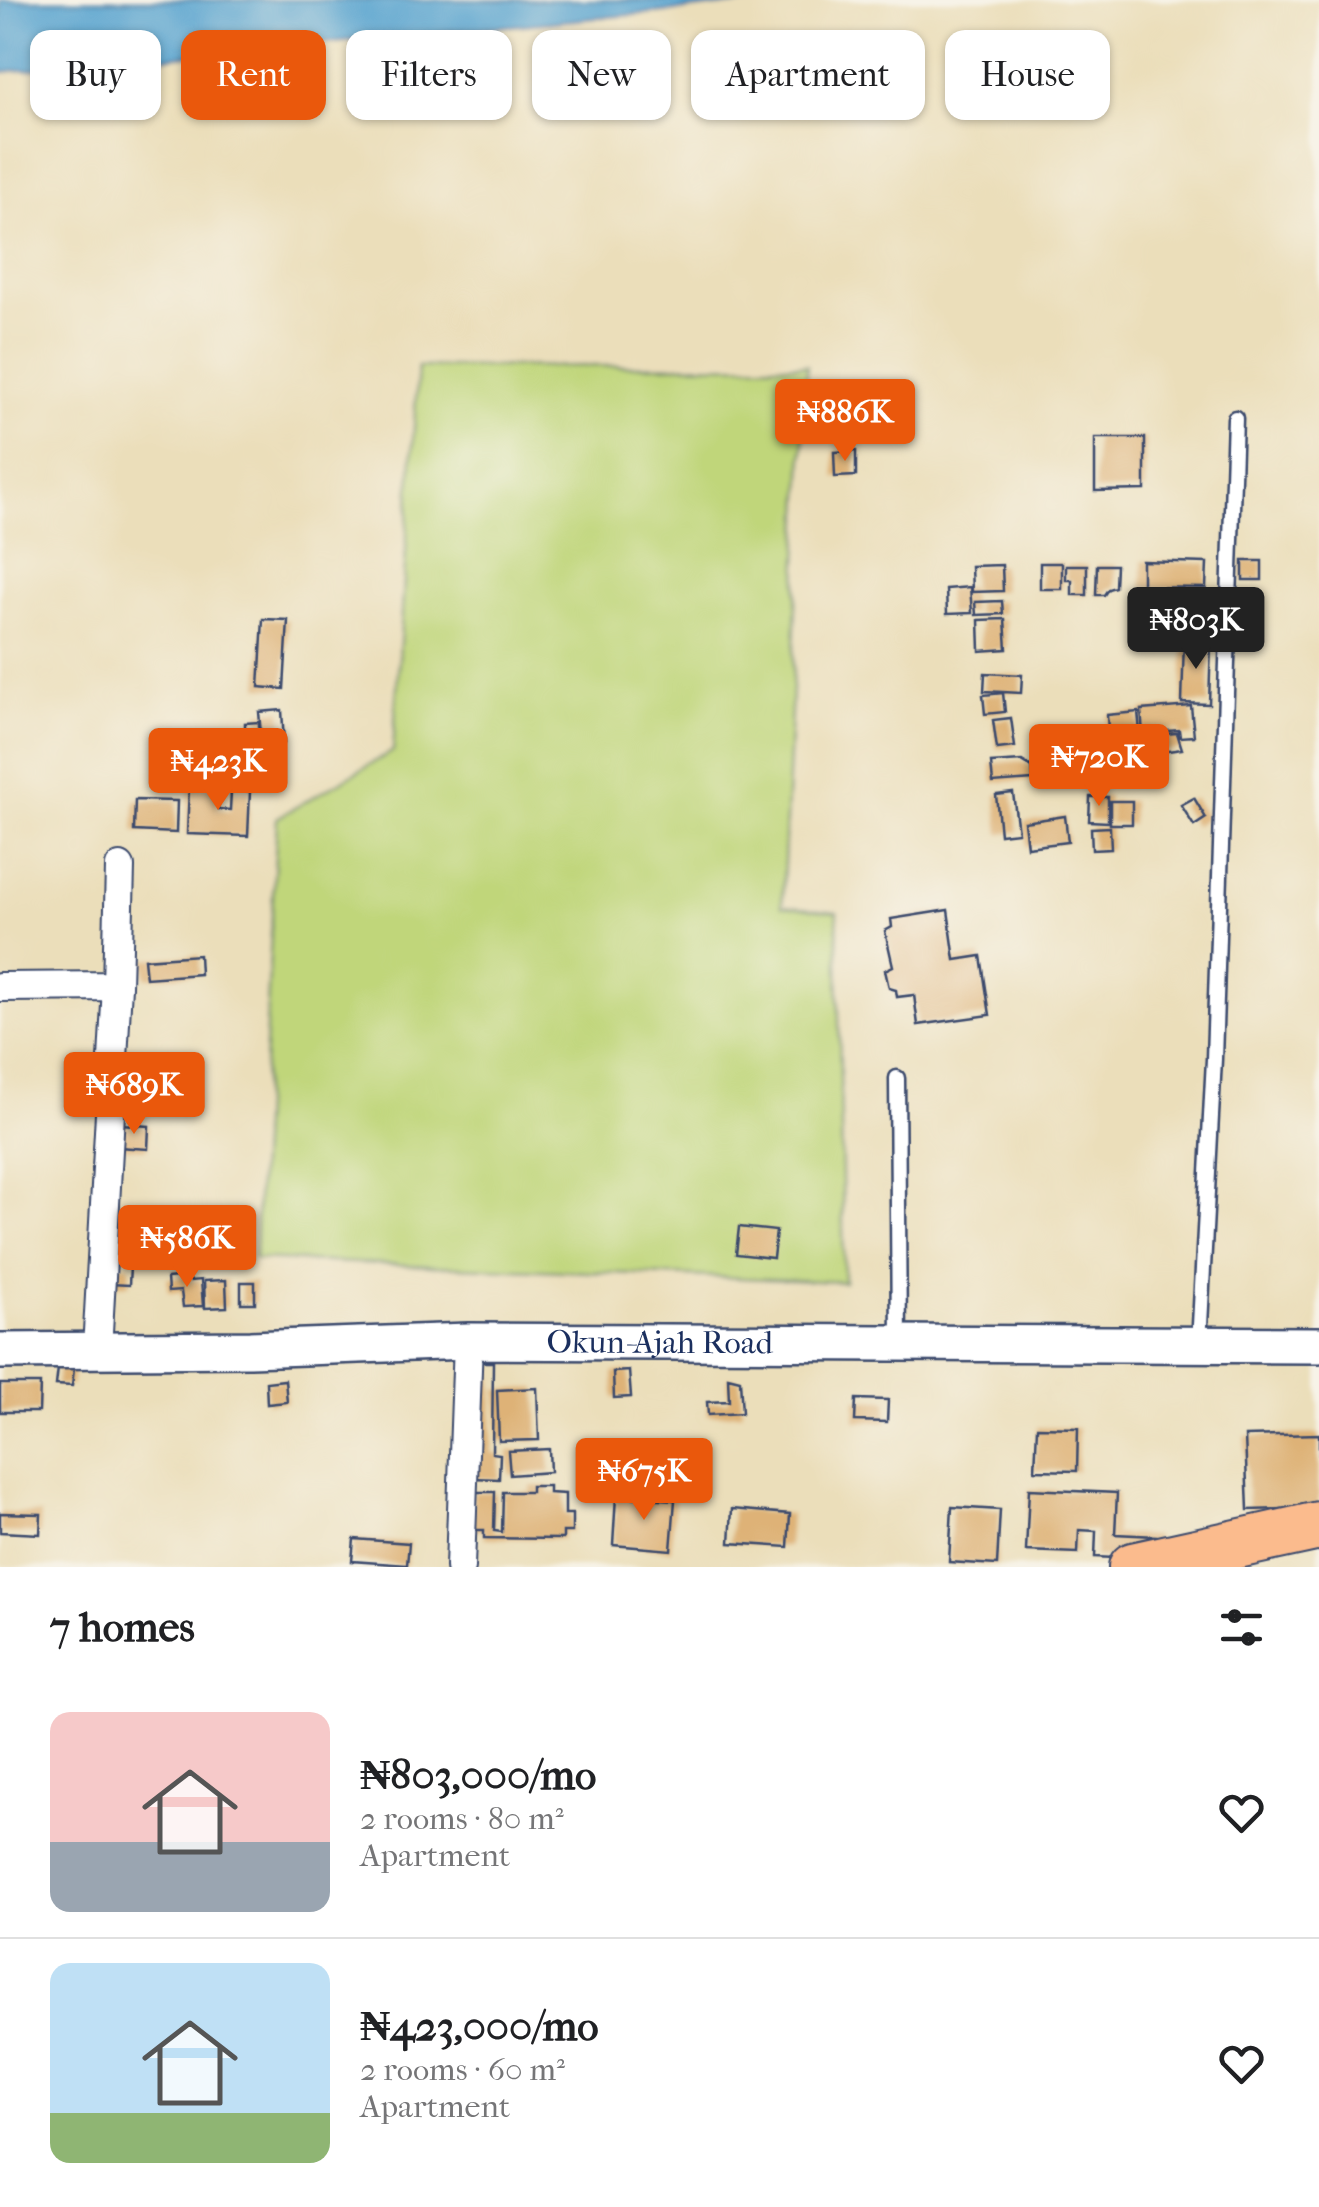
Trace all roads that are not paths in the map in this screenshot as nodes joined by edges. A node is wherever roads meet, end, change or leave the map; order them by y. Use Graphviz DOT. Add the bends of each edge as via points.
graph roads {
  1 [pos="1235,418"];
  2 [pos="120,867"];
  3 [pos="117,986"];
  4 [pos="0,987"];
  5 [pos="897,1078"];
  6 [pos="468,1341"];
  7 [pos="899,1344"];
  8 [pos="1199,1345"];
  9 [pos="1319,1346"];
  10 [pos="97,1350"];
  11 [pos="0,1351"];
  12 [pos="1319,1526"];
  13 [pos="460,1567"];
  14 [pos="1133,1567"];
  1 -- 8 [label="lane"];
  2 -- 3 [label="street"];
  3 -- 4 [label="street"];
  3 -- 10 [label="street"];
  5 -- 7 [label="lane"];
  6 -- 7 [label="street, Okun-Ajah Road"];
  6 -- 10 [label="street, Okun-Ajah Road"];
  6 -- 13 [label="street"];
  7 -- 8 [label="street, Okun-Ajah Road"];
  8 -- 9 [label="street, Okun-Ajah Road"];
  10 -- 11 [label="street, Okun-Ajah Road"];
  12 -- 14 [label="highway"];
}
